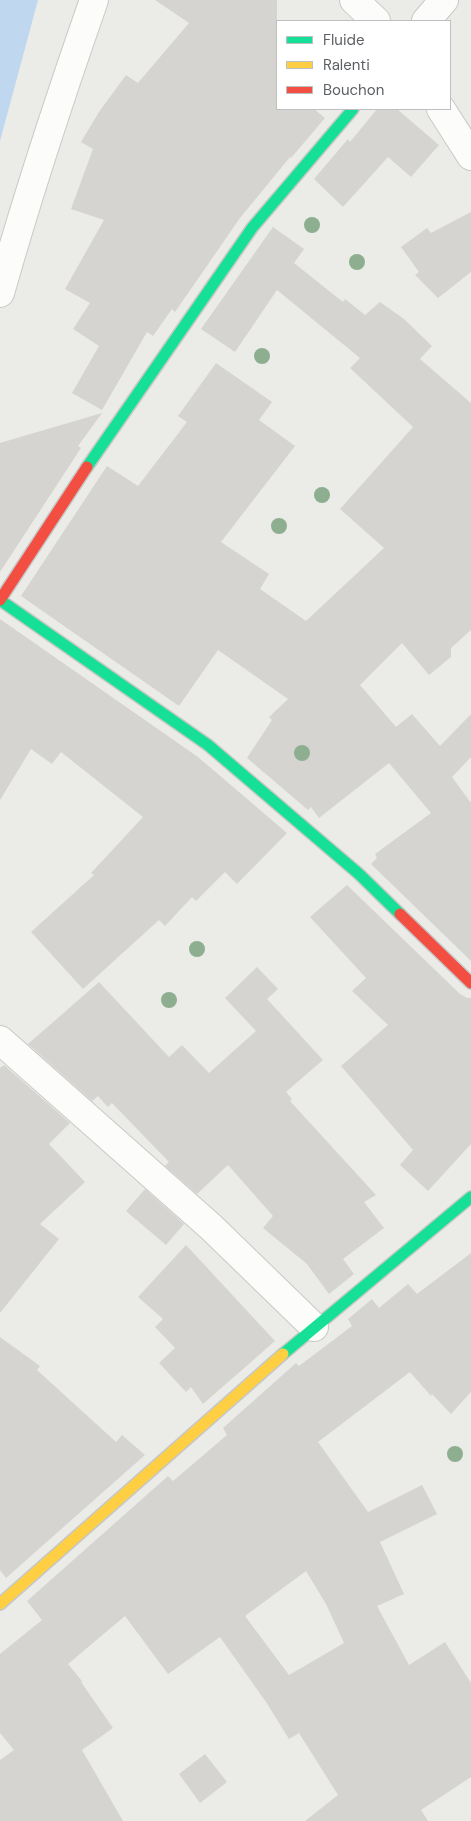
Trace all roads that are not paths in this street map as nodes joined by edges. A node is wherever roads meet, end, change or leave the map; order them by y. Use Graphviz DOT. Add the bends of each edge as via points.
graph roads {
  1 [pos="94,0"];
  2 [pos="354,0"];
  3 [pos="444,0"];
  4 [pos="375,20"];
  5 [pos="427,20"];
  6 [pos="352,110"];
  7 [pos="442,110"];
  8 [pos="471,156"];
  9 [pos="0,293"];
  10 [pos="0,600"];
  11 [pos="471,983"];
  12 [pos="0,1040"];
  13 [pos="469,1200"];
  14 [pos="314,1326"];
  15 [pos="0,1604"];
  1 -- 9 [label="street" via="58,101"];
  2 -- 4 [label="street"];
  3 -- 5 [label="street"];
  6 -- 10 [label="street" via="252,228"];
  7 -- 8 [label="street"];
  10 -- 11 [label="street" via="208,745 359,874"];
  12 -- 14 [label="street" via="211,1227"];
  13 -- 14 [label="street"];
  14 -- 15 [label="street"];
}
